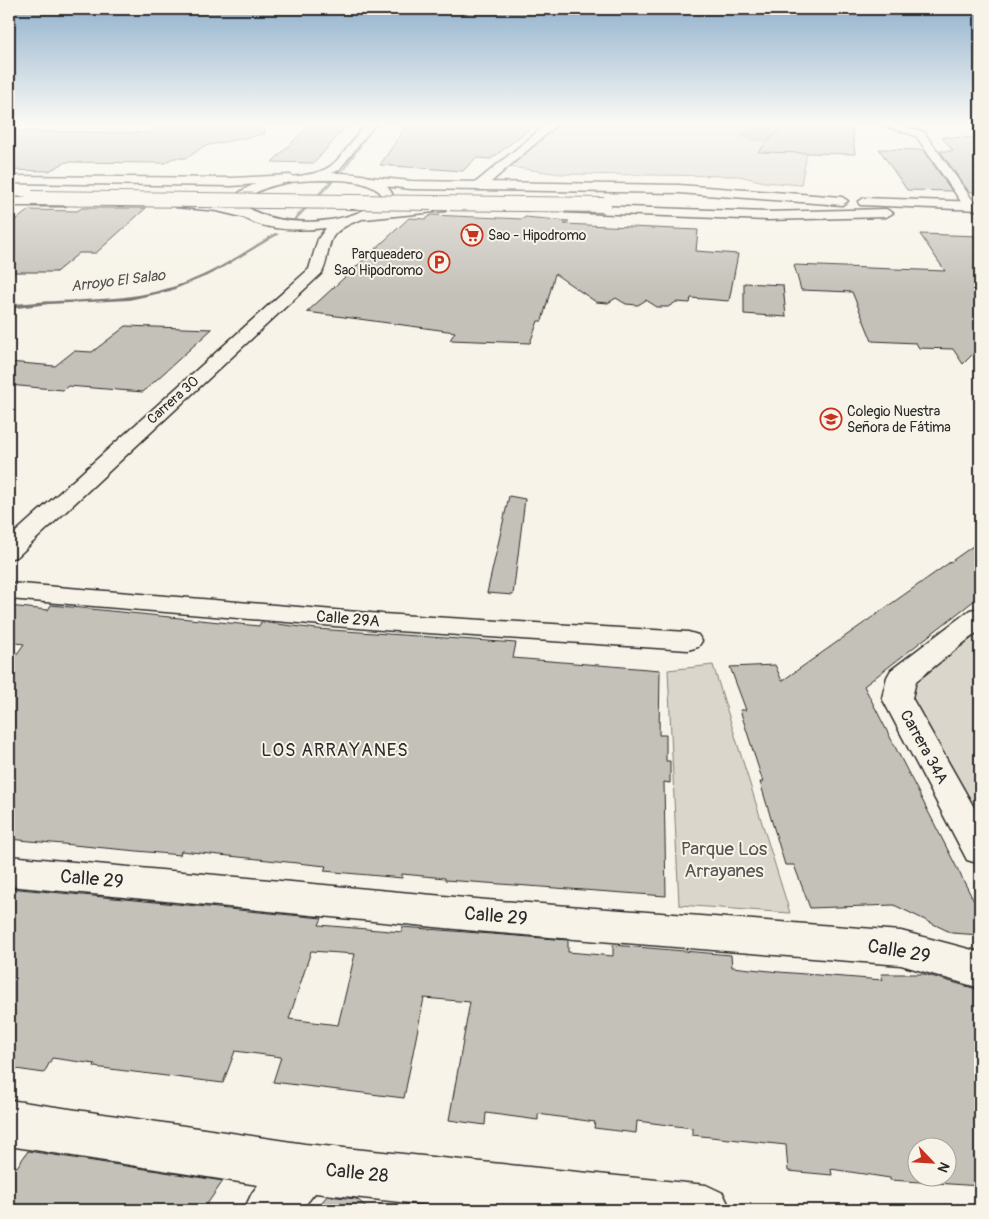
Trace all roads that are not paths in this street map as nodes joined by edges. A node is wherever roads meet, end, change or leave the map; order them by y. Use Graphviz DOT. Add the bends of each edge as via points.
graph roads {
  1 [pos="9,180"];
  2 [pos="275,180"];
  3 [pos="286,180"];
  4 [pos="486,180"];
  5 [pos="956,180"];
  6 [pos="370,181"];
  7 [pos="479,186"];
  8 [pos="9,188"];
  9 [pos="9,197"];
  10 [pos="603,200"];
  11 [pos="842,201"];
  12 [pos="9,202"];
  13 [pos="976,206"];
  14 [pos="886,213"];
  15 [pos="246,214"];
  16 [pos="360,217"];
  17 [pos="980,217"];
  18 [pos="282,224"];
  19 [pos="322,243"];
  20 [pos="9,550"];
  21 [pos="9,591"];
  22 [pos="980,616"];
  23 [pos="688,641"];
  24 [pos="980,850"];
  25 [pos="9,871"];
  26 [pos="980,970"];
  27 [pos="9,1123"];
  28 [pos="305,1168"];
  29 [pos="640,1207"];
  30 [pos="269,1210"];
  31 [pos="706,1210"];
  1 -- 2 [label="main road"];
  3 -- 15 [label="main road" via="263,185 242,196 238,204"];
  4 -- 7 [label="main road"];
  5 -- 13 [label="main road"];
  6 -- 7 [label="main road"];
  6 -- 16 [label="main road" via="386,190 388,198 383,205"];
  7 -- 11 [label="main road" via="674,188"];
  8 -- 10 [label="main road"];
  9 -- 10 [label="main road, bridge"];
  10 -- 11 [label="main road"];
  10 -- 14 [label="main road"];
  11 -- 13 [label="main road"];
  12 -- 15 [label="main road" via="192,204"];
  14 -- 16 [label="main road" via="747,217 434,208"];
  14 -- 17 [label="main road"];
  15 -- 18 [label="main road"];
  16 -- 18 [label="main road" via="318,224"];
  16 -- 19 [label="main road" via="332,229"];
  18 -- 19 [label="main road"];
  19 -- 20 [label="main road, Carrera 30" via="322,255 316,271"];
  21 -- 23 [label="main road, Calle 29A" via="382,622"];
  22 -- 24 [label="main road, Carrera 34A" via="902,677 897,698"];
  25 -- 26 [label="main road, Calle 29" via="487,916 901,948"];
  27 -- 28 [label="main road, Calle 28"];
  28 -- 29 [label="main road, Calle 28"];
  28 -- 30 [label="main road"];
  29 -- 31 [label="main road, Calle 28"];
}
